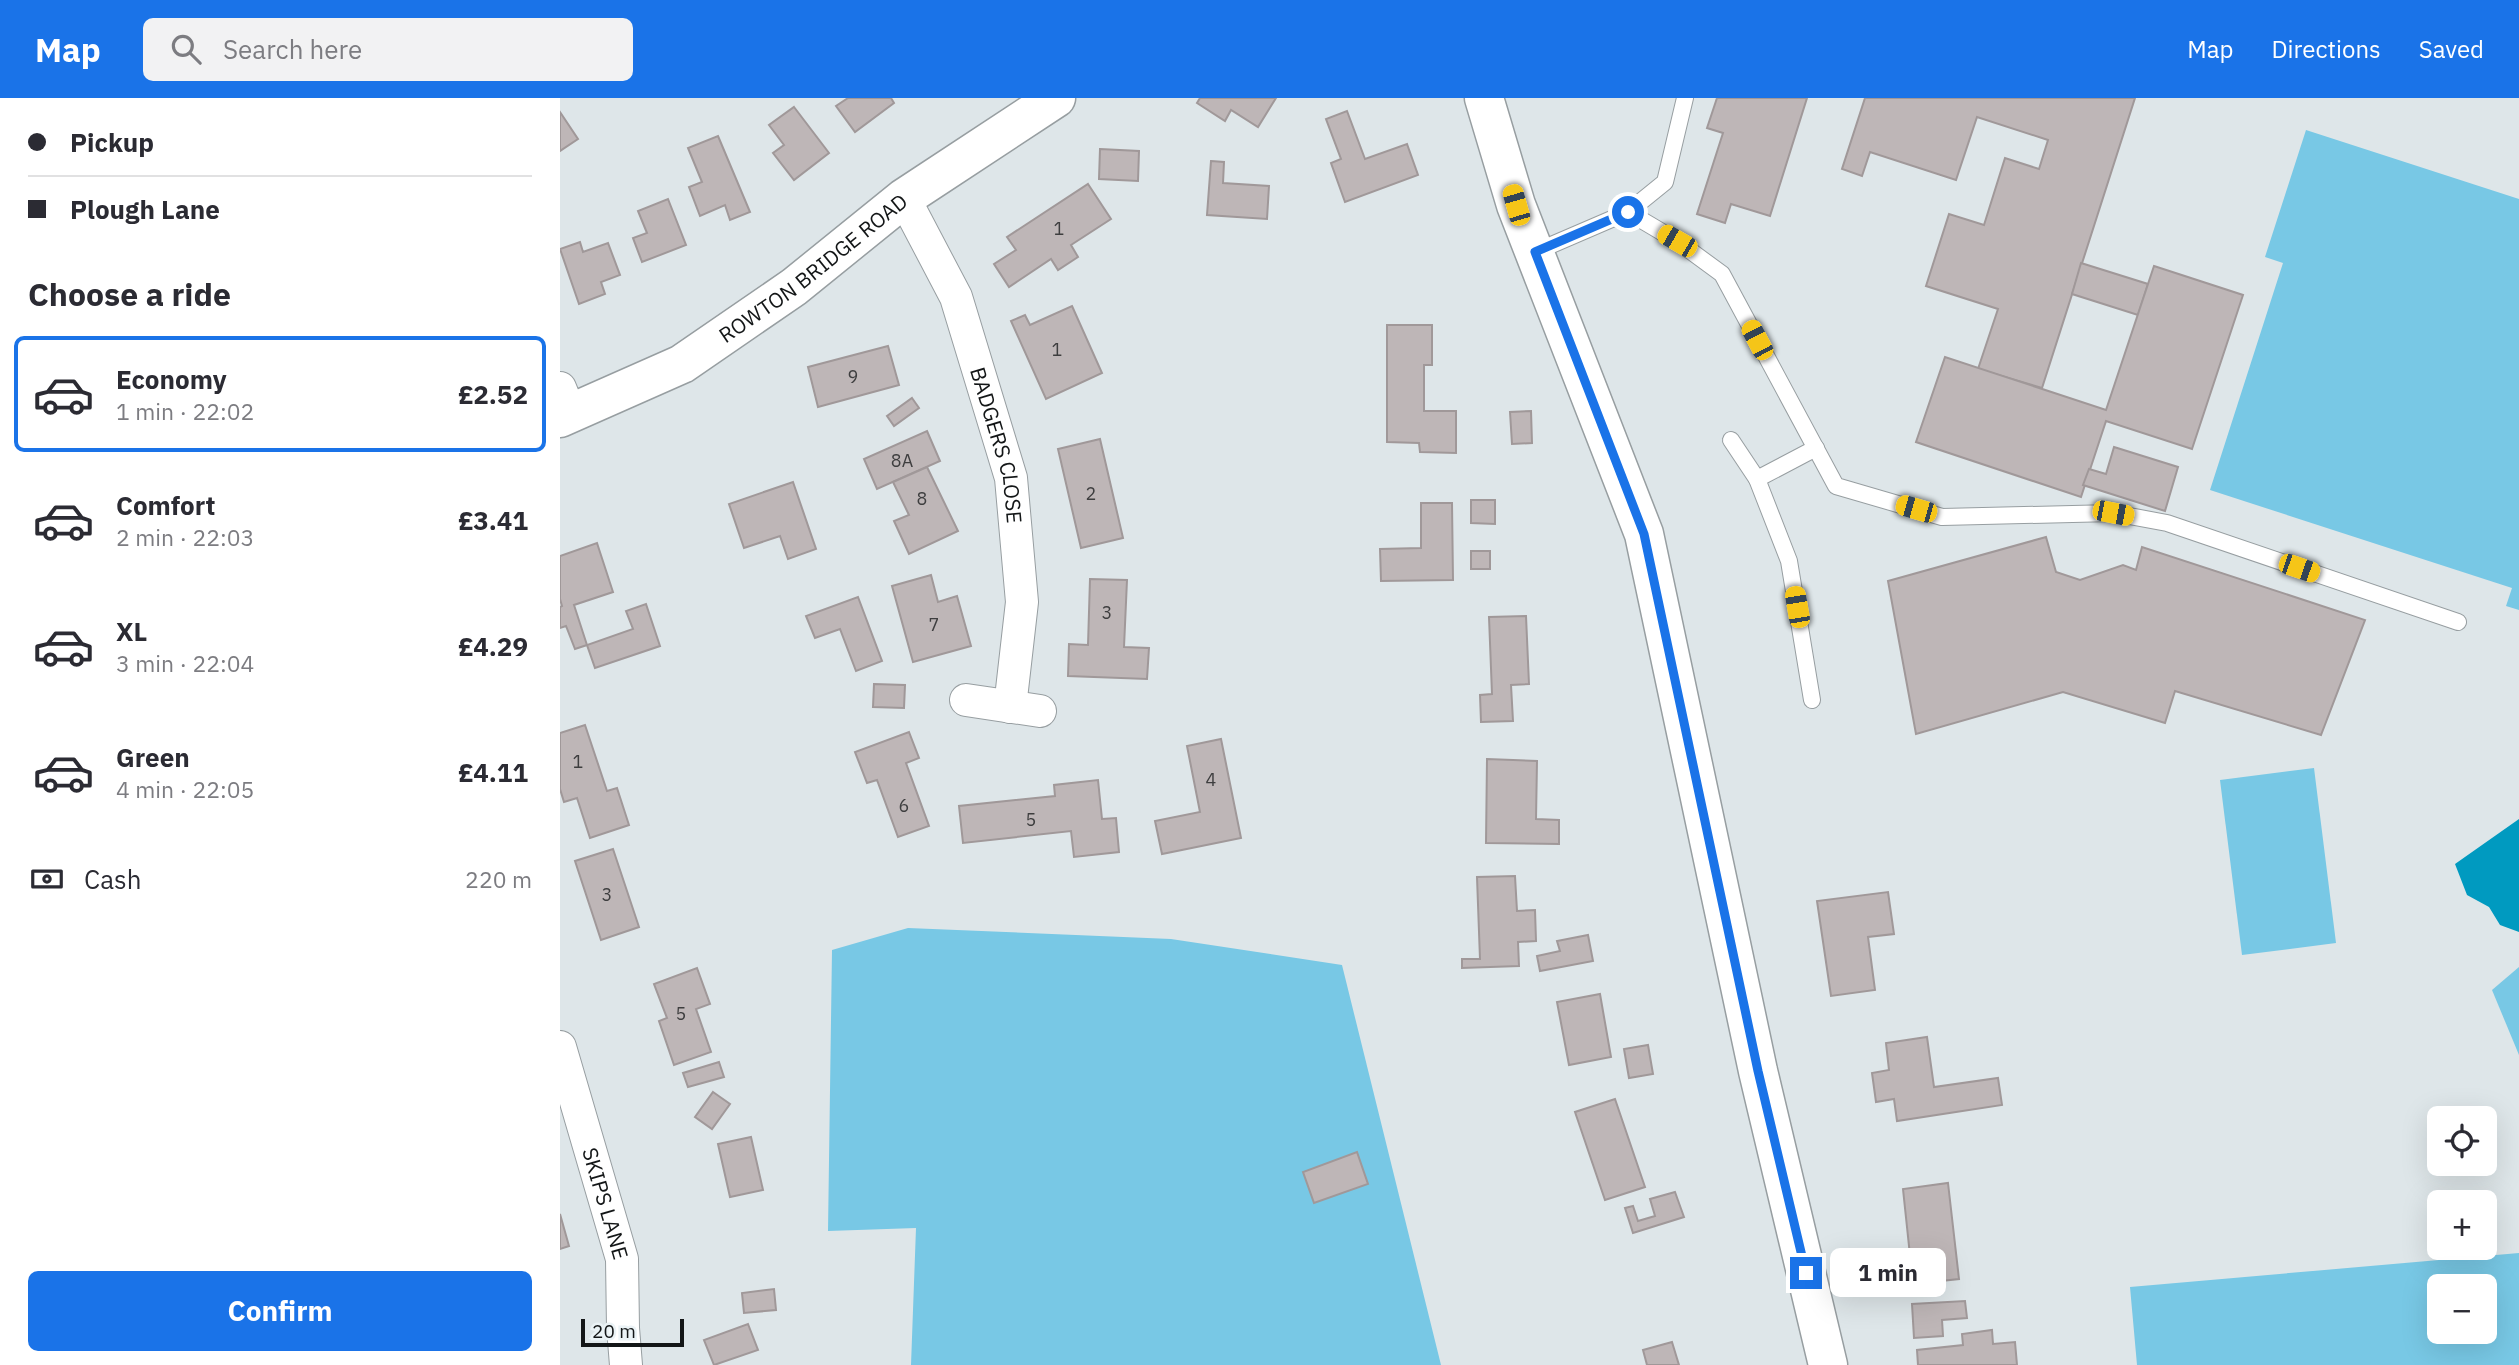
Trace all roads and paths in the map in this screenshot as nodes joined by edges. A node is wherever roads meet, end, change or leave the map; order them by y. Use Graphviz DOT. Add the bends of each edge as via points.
graph roads {
  1 [pos="1056,98"];
  2 [pos="1484,98"];
  3 [pos="1685,98"];
  4 [pos="904,198"];
  5 [pos="1628,212"];
  6 [pos="1535,252"];
  7 [pos="564,407"];
  8 [pos="1731,440"];
  9 [pos="1816,448"];
  10 [pos="1757,479"];
  11 [pos="2458,622"];
  12 [pos="966,700"];
  13 [pos="1812,700"];
  14 [pos="560,1046"];
  15 [pos="626,1365"];
  16 [pos="1828,1365"];
  1 -- 4 [label="street, ROWTON BRIDGE ROAD"];
  2 -- 6 [label="street"];
  3 -- 5 [label="lane" via="1665,182"];
  4 -- 7 [label="street, ROWTON BRIDGE ROAD" via="794,287 682,364"];
  4 -- 12 [label="street, BADGERS CLOSE" via="956,297 1011,478 1025,709"];
  5 -- 6 [label="lane"];
  5 -- 9 [label="lane" via="1722,274"];
  6 -- 16 [label="street" via="1644,534 1758,1071"];
  8 -- 10 [label="lane"];
  9 -- 10 [label="lane"];
  9 -- 11 [label="lane" via="1836,486 1942,517 2113,513 2167,523"];
  10 -- 13 [label="lane" via="1789,561"];
  14 -- 15 [label="street, SKIPS LANE" via="622,1259"];
}
